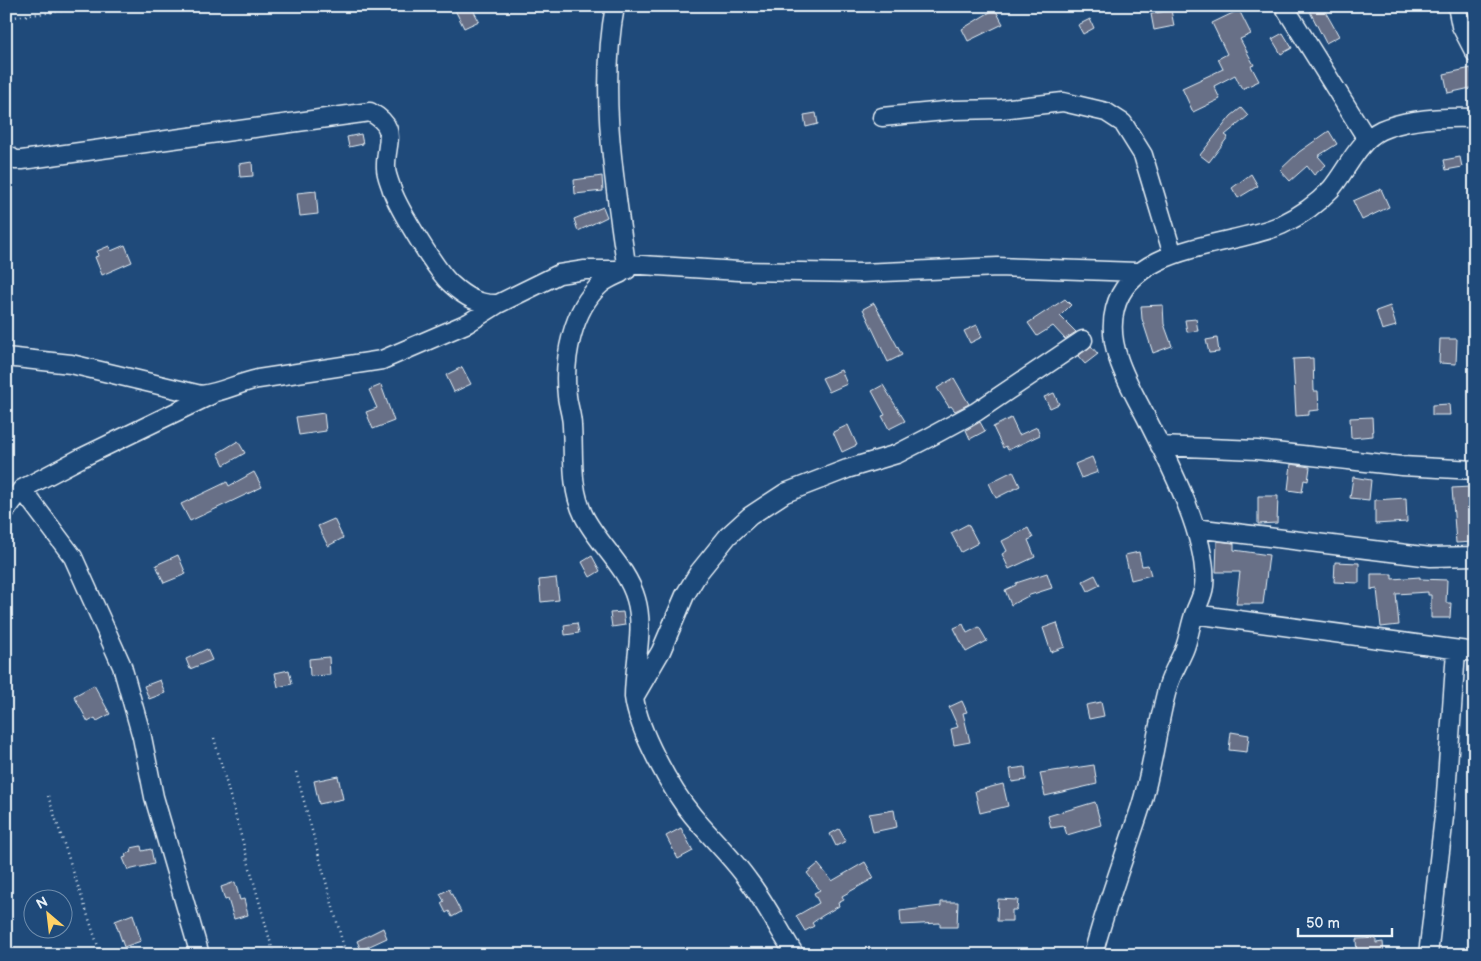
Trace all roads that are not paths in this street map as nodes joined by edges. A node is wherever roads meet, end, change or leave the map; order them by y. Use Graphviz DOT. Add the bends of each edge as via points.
graph roads {
  1 [pos="615,6"];
  2 [pos="1284,6"];
  3 [pos="1456,6"];
  4 [pos="1475,53"];
  5 [pos="882,117"];
  6 [pos="1475,118"];
  7 [pos="1367,140"];
  8 [pos="6,154"];
  9 [pos="1173,255"];
  10 [pos="626,267"];
  11 [pos="1137,272"];
  12 [pos="498,304"];
  13 [pos="1083,340"];
  14 [pos="6,357"];
  15 [pos="214,394"];
  16 [pos="1160,446"];
  17 [pos="1475,470"];
  18 [pos="22,489"];
  19 [pos="6,510"];
  20 [pos="1195,528"];
  21 [pos="1475,556"];
  22 [pos="1194,614"];
  23 [pos="1456,651"];
  24 [pos="1475,652"];
  25 [pos="634,696"];
  26 [pos="200,955"];
  27 [pos="795,955"];
  28 [pos="1094,955"];
  29 [pos="1428,955"];
  1 -- 10 [label="street" via="609,40 607,96"];
  2 -- 7 [label="street"];
  3 -- 4 [label="street" via="1461,26"];
  5 -- 9 [label="street" via="1064,102 1106,112 1122,123 1143,155"];
  6 -- 7 [label="street" via="1448,117 1394,126"];
  7 -- 9 [label="street" via="1331,189 1305,212 1255,234"];
  8 -- 12 [label="street" via="22,160 370,112 386,124 390,134 386,169 393,192 449,283 484,305"];
  9 -- 11 [label="street"];
  10 -- 11 [label="street" via="861,273 998,267"];
  10 -- 12 [label="street" via="559,274"];
  10 -- 25 [label="street" via="603,282 584,306 568,354 567,396 577,499 636,598 640,616"];
  11 -- 16 [label="street" via="1121,292 1114,310 1114,338 1122,370"];
  12 -- 15 [label="street" via="468,323 382,360 258,379"];
  13 -- 25 [label="street" via="976,412 928,438 897,454 785,493 750,516 728,536 685,594 661,651"];
  14 -- 15 [label="street" via="71,364 201,395"];
  15 -- 18 [label="street"];
  16 -- 17 [label="street" via="1257,450 1402,466"];
  16 -- 20 [label="street"];
  18 -- 19 [label="street"];
  18 -- 26 [label="street" via="72,557 122,666 142,737 154,797"];
  20 -- 21 [label="street" via="1431,557"];
  20 -- 22 [label="street" via="1202,556 1204,588"];
  22 -- 23 [label="street"];
  22 -- 28 [label="street" via="1184,650 1169,682 1142,803"];
  23 -- 24 [label="street"];
  23 -- 29 [label="street" via="1445,808"];
  25 -- 27 [label="street" via="647,736 679,797 748,879"];
}
